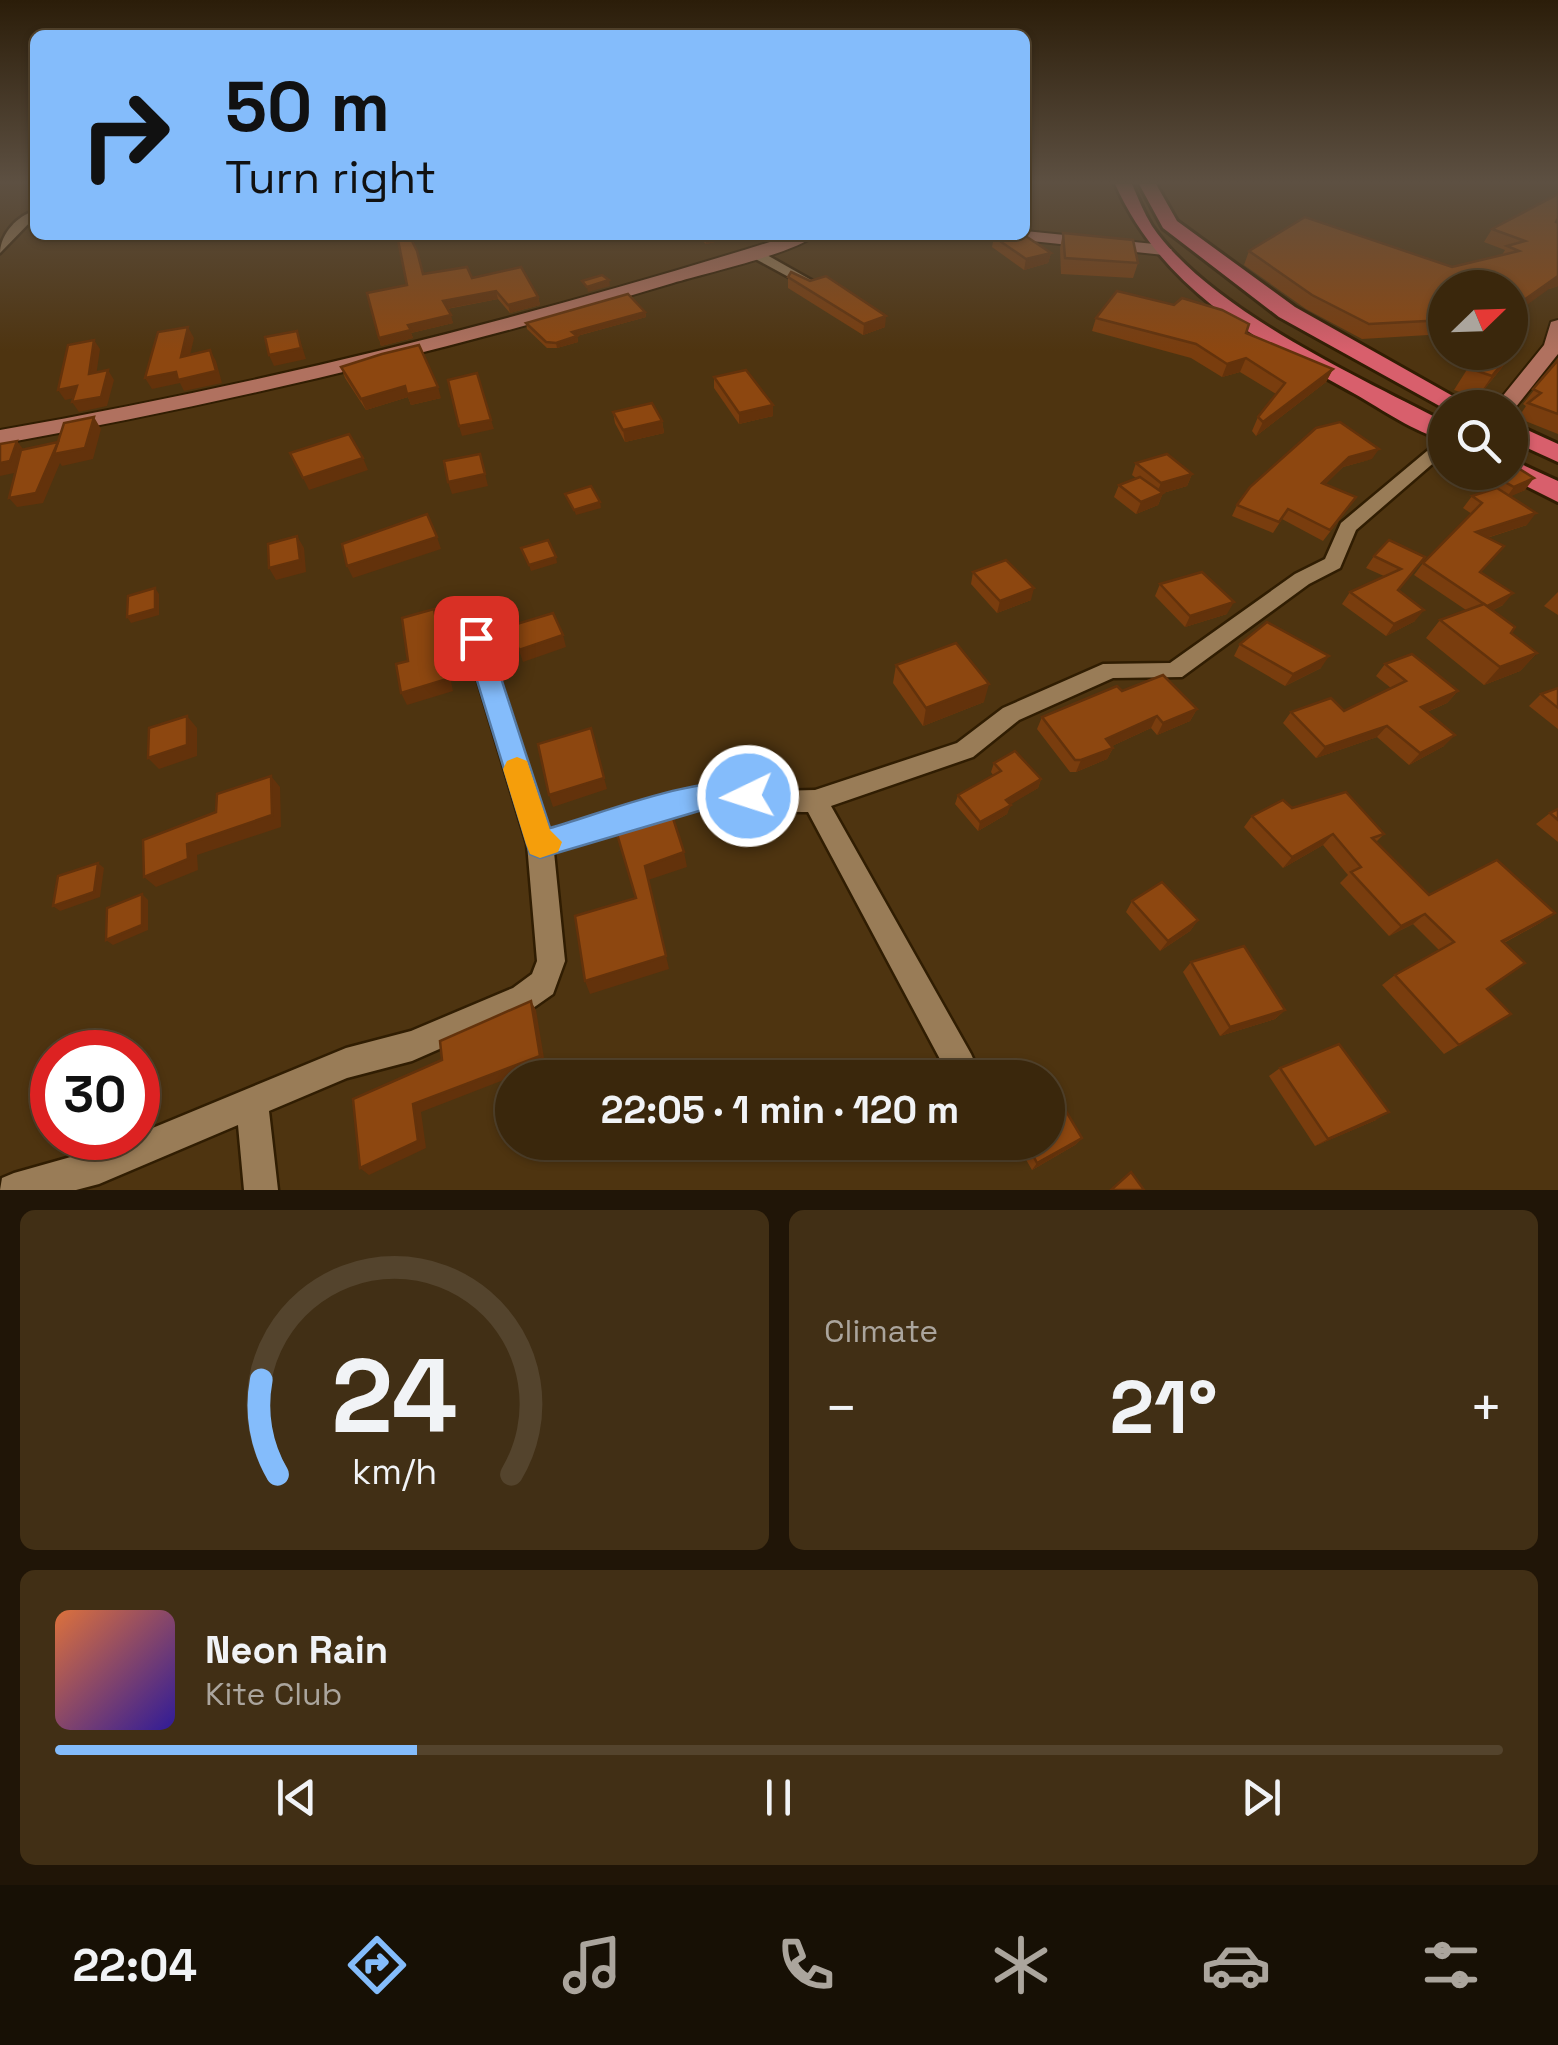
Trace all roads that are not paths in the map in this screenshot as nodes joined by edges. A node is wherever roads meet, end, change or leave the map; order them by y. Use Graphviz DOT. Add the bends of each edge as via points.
graph roads {
  1 [pos="793,240"];
  2 [pos="1065,240"];
  3 [pos="1155,240"];
  4 [pos="1191,240"];
  5 [pos="1164,250"];
  6 [pos="754,253"];
  7 [pos="814,285"];
  8 [pos="1557,340"];
  9 [pos="1429,390"];
  10 [pos="1518,390"];
  11 [pos="1428,422"];
  12 [pos="0,436"];
  13 [pos="1528,439"];
  14 [pos="1558,454"];
  15 [pos="1428,459"];
  16 [pos="1528,477"];
  17 [pos="1558,493"];
  18 [pos="476,638"];
  19 [pos="814,800"];
  20 [pos="540,844"];
  21 [pos="957,1060"];
  22 [pos="252,1102"];
  23 [pos="14,1190"];
  24 [pos="261,1190"];
  1 -- 6 [label="main road"];
  2 -- 5 [label="main road"];
  3 -- 5 [label="highway"];
  4 -- 9 [label="highway" via="1287,312"];
  5 -- 11 [label="highway" via="1238,312"];
  6 -- 7 [label="street"];
  6 -- 12 [label="main road" via="634,292 292,379"];
  8 -- 10 [label="main road"];
  13 -- 14 [label="highway"];
  15 -- 19 [label="street" via="1348,527 1333,564 1174,671 1110,670 1011,714 964,750"];
  16 -- 17 [label="highway"];
  18 -- 20 [label="street"];
  19 -- 20 [label="street" via="699,798"];
  19 -- 21 [label="street"];
  20 -- 22 [label="street" via="551,961 542,984 412,1046 346,1063"];
  22 -- 23 [label="street" via="99,1168"];
  22 -- 24 [label="street"];
}
